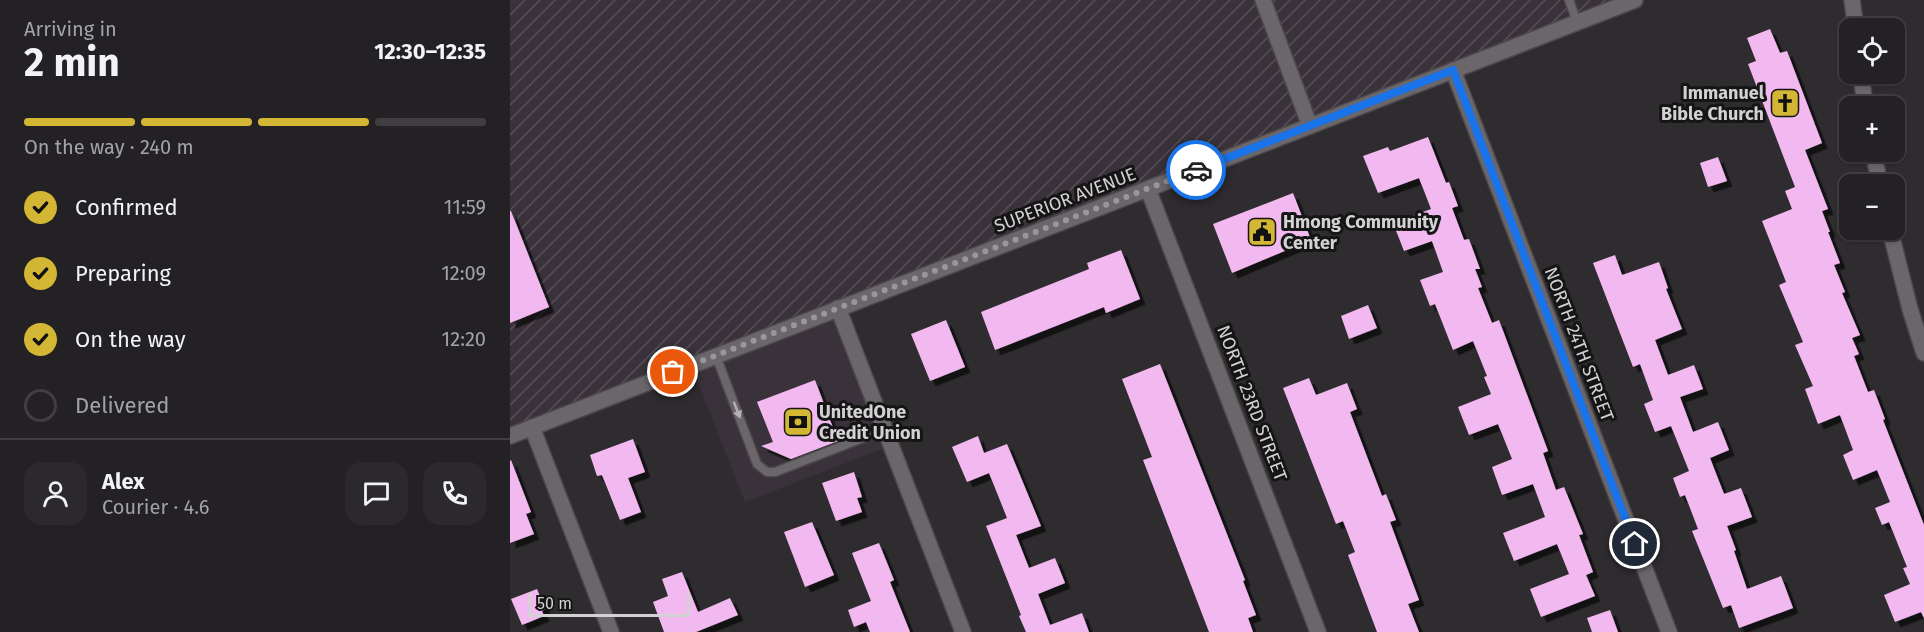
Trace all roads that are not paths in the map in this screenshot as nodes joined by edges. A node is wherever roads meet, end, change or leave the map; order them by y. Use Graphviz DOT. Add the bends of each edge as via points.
graph roads {
  1 [pos="1263,0"];
  2 [pos="1569,0"];
  3 [pos="1635,0"];
  4 [pos="1852,0"];
  5 [pos="1855,18"];
  6 [pos="1577,22"];
  7 [pos="1453,70"];
  8 [pos="1310,126"];
  9 [pos="1148,189"];
  10 [pos="1893,240"];
  11 [pos="838,308"];
  12 [pos="1924,353"];
  13 [pos="716,356"];
  14 [pos="532,427"];
  15 [pos="886,429"];
  16 [pos="510,435"];
  17 [pos="611,632"];
  18 [pos="963,632"];
  19 [pos="1318,632"];
  20 [pos="1669,632"];
  1 -- 8 [label="street"];
  2 -- 6 [label="lane"];
  3 -- 6 [label="street, SUPERIOR AVENUE"];
  4 -- 5 [label="street"];
  6 -- 7 [label="street, SUPERIOR AVENUE"];
  7 -- 8 [label="street, SUPERIOR AVENUE"];
  7 -- 20 [label="street, NORTH 24TH STREET"];
  8 -- 9 [label="street, SUPERIOR AVENUE"];
  9 -- 11 [label="street, SUPERIOR AVENUE"];
  9 -- 19 [label="street, NORTH 23RD STREET"];
  10 -- 12 [label="street"];
  11 -- 13 [label="street, SUPERIOR AVENUE"];
  11 -- 15 [label="street"];
  13 -- 14 [label="street, SUPERIOR AVENUE"];
  13 -- 15 [label="lane, one-way" via="757,464 767,472"];
  14 -- 16 [label="street, SUPERIOR AVENUE"];
  14 -- 17 [label="street"];
  15 -- 18 [label="street"];
}
